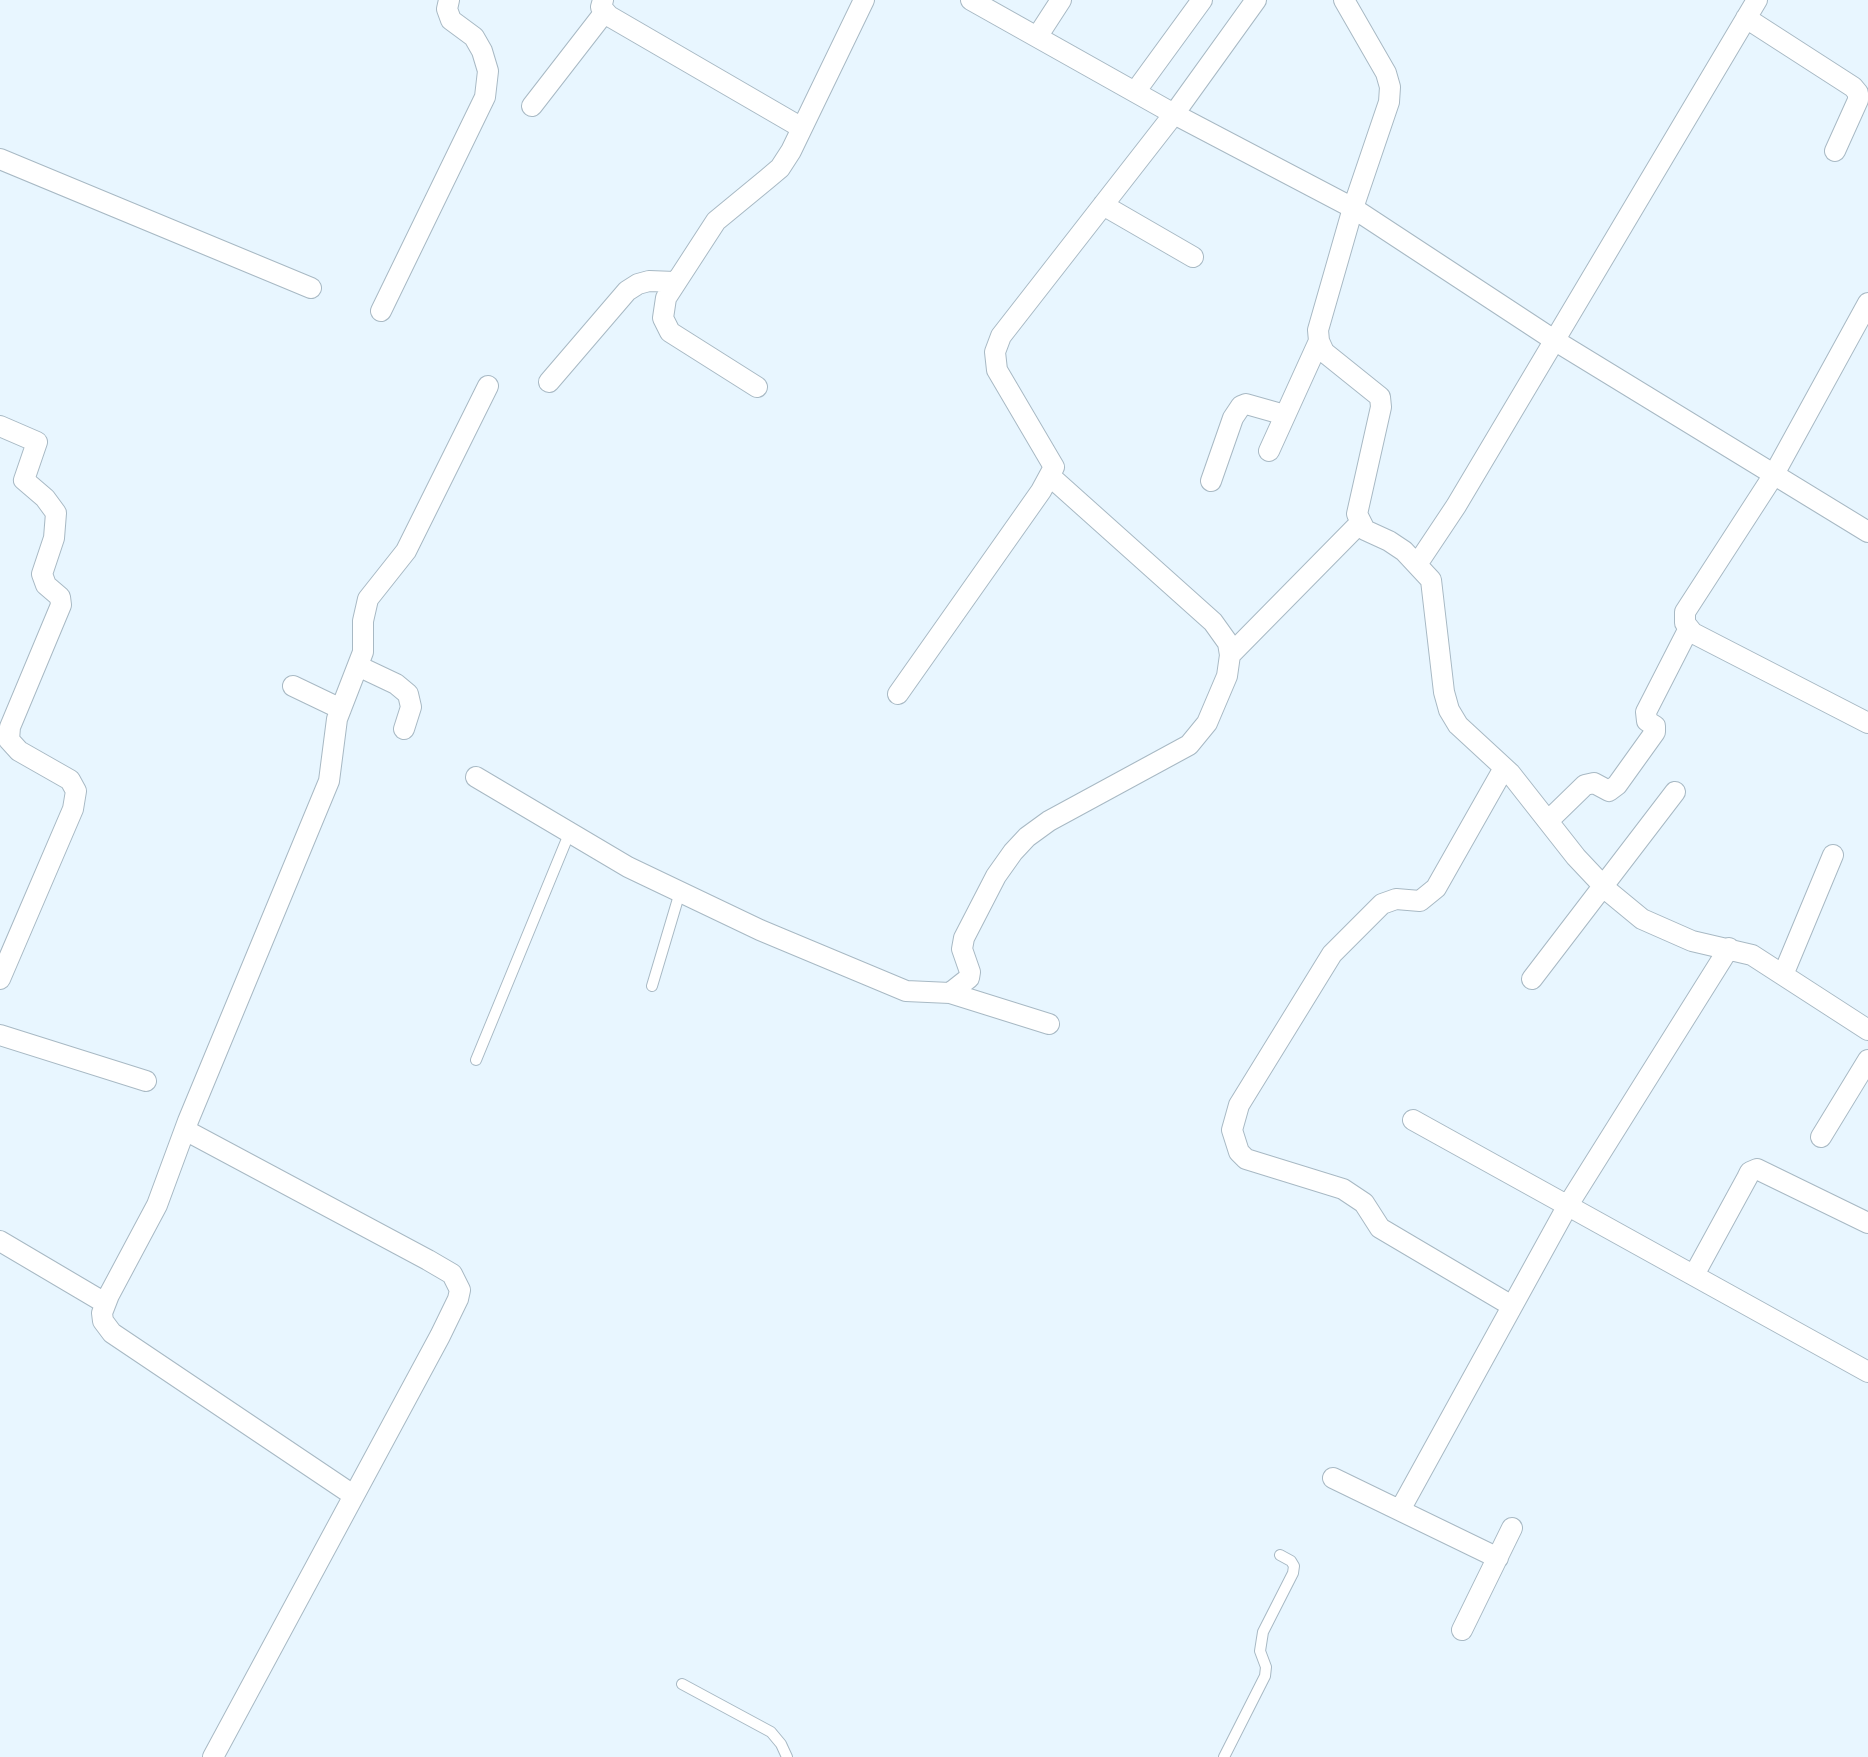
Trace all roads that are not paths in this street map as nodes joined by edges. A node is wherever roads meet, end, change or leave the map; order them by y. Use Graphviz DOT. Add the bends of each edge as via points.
graph roads {
  1 [pos="449,0"];
  2 [pos="864,0"];
  3 [pos="971,0"];
  4 [pos="1061,0"];
  5 [pos="1202,0"];
  6 [pos="1256,0"];
  7 [pos="1344,0"];
  8 [pos="604,6"];
  9 [pos="998,7"];
  10 [pos="1751,9"];
  11 [pos="1037,37"];
  12 [pos="1135,92"];
  13 [pos="532,106"];
  14 [pos="1174,114"];
  15 [pos="802,128"];
  16 [pos="1835,151"];
  17 [pos="0,159"];
  18 [pos="1103,205"];
  19 [pos="1353,208"];
  20 [pos="1193,257"];
  21 [pos="675,282"];
  22 [pos="311,288"];
  23 [pos="1868,303"];
  24 [pos="381,311"];
  25 [pos="1554,340"];
  26 [pos="1319,341"];
  27 [pos="549,382"];
  28 [pos="488,386"];
  29 [pos="757,387"];
  30 [pos="1285,415"];
  31 [pos="0,426"];
  32 [pos="1269,451"];
  33 [pos="1773,476"];
  34 [pos="1051,477"];
  35 [pos="1211,481"];
  36 [pos="1360,523"];
  37 [pos="1868,532"];
  38 [pos="1418,563"];
  39 [pos="1689,628"];
  40 [pos="1230,655"];
  41 [pos="358,666"];
  42 [pos="293,686"];
  43 [pos="898,694"];
  44 [pos="341,709"];
  45 [pos="1868,723"];
  46 [pos="404,729"];
  47 [pos="1504,768"];
  48 [pos="476,777"];
  49 [pos="1675,792"];
  50 [pos="1549,820"];
  51 [pos="569,834"];
  52 [pos="1833,855"];
  53 [pos="1604,887"];
  54 [pos="680,892"];
  55 [pos="1729,948"];
  56 [pos="1783,975"];
  57 [pos="0,979"];
  58 [pos="1532,979"];
  59 [pos="652,986"];
  60 [pos="950,993"];
  61 [pos="1049,1024"];
  62 [pos="1868,1030"];
  63 [pos="0,1035"];
  64 [pos="476,1060"];
  65 [pos="1868,1060"];
  66 [pos="146,1081"];
  67 [pos="1413,1120"];
  68 [pos="185,1130"];
  69 [pos="1821,1137"];
  70 [pos="1568,1205"];
  71 [pos="1868,1223"];
  72 [pos="2,1246"];
  73 [pos="1694,1275"];
  74 [pos="105,1303"];
  75 [pos="1512,1306"];
  76 [pos="1868,1372"];
  77 [pos="1333,1478"];
  78 [pos="353,1495"];
  79 [pos="1400,1510"];
  80 [pos="1512,1528"];
  81 [pos="1280,1555"];
  82 [pos="1498,1558"];
  83 [pos="1462,1630"];
  84 [pos="682,1684"];
  85 [pos="213,1757"];
  86 [pos="787,1757"];
  87 [pos="1224,1757"];
  1 -- 24 [label="street" via="451,20 474,37 482,51 488,71 485,97"];
  2 -- 15 [label="street"];
  3 -- 9 [label="street"];
  4 -- 11 [label="street"];
  5 -- 12 [label="street"];
  6 -- 14 [label="street"];
  7 -- 19 [label="street" via="1390,87"];
  8 -- 13 [label="street"];
  8 -- 15 [label="street"];
  9 -- 11 [label="street"];
  10 -- 16 [label="street" via="1858,93"];
  10 -- 25 [label="street"];
  11 -- 12 [label="street"];
  12 -- 14 [label="street"];
  14 -- 18 [label="street"];
  14 -- 19 [label="street"];
  15 -- 21 [label="street" via="780,168 716,221"];
  17 -- 22 [label="street"];
  18 -- 20 [label="street"];
  18 -- 34 [label="street" via="1001,336 995,352 997,370 1051,458"];
  19 -- 25 [label="street"];
  19 -- 26 [label="street"];
  21 -- 27 [label="street" via="649,281 627,291"];
  21 -- 29 [label="street" via="663,318 670,332"];
  23 -- 33 [label="street"];
  25 -- 33 [label="street"];
  25 -- 38 [label="street"];
  26 -- 30 [label="street"];
  26 -- 36 [label="street" via="1324,352 1380,397 1357,514"];
  28 -- 41 [label="street" via="412,540 368,599"];
  30 -- 32 [label="street"];
  30 -- 35 [label="street" via="1241,406"];
  31 -- 57 [label="street" via="37,442 24,480 56,513 42,574 61,605 9,740 70,780 76,791"];
  33 -- 37 [label="street"];
  33 -- 39 [label="street" via="1685,612"];
  34 -- 40 [label="street" via="1213,622"];
  34 -- 43 [label="street"];
  36 -- 38 [label="street"];
  36 -- 40 [label="street"];
  38 -- 47 [label="street" via="1431,580 1449,710"];
  39 -- 45 [label="street"];
  39 -- 50 [label="street" via="1646,712 1655,732 1617,785 1609,791 1594,783 1585,785"];
  40 -- 60 [label="street" via="1207,723 1189,745 1049,821 1013,852 964,938 969,978"];
  41 -- 44 [label="street"];
  41 -- 46 [label="street" via="408,694 411,707"];
  42 -- 44 [label="street"];
  44 -- 68 [label="street" via="329,781"];
  47 -- 50 [label="street"];
  47 -- 75 [label="street" via="1436,888 1420,901 1382,904 1332,954 1239,1105 1232,1130 1246,1159 1343,1189 1364,1203 1386,1232"];
  48 -- 51 [label="street"];
  49 -- 53 [label="street"];
  50 -- 53 [label="street"];
  51 -- 54 [label="street"];
  51 -- 64 [label="lane"];
  52 -- 56 [label="street"];
  53 -- 55 [label="street" via="1665,931"];
  53 -- 58 [label="street"];
  54 -- 59 [label="lane"];
  54 -- 60 [label="street" via="906,991"];
  55 -- 56 [label="street" via="1752,955"];
  55 -- 70 [label="street"];
  56 -- 62 [label="street"];
  60 -- 61 [label="street"];
  63 -- 66 [label="street"];
  65 -- 69 [label="street"];
  67 -- 70 [label="street"];
  68 -- 74 [label="street" via="157,1205"];
  68 -- 78 [label="street" via="428,1260 458,1282 458,1299 440,1336"];
  70 -- 73 [label="street"];
  70 -- 75 [label="street"];
  71 -- 73 [label="street" via="1757,1169 1750,1172"];
  72 -- 74 [label="street"];
  73 -- 76 [label="street"];
  74 -- 78 [label="street" via="103,1321 112,1333"];
  75 -- 79 [label="street"];
  77 -- 79 [label="street"];
  78 -- 85 [label="street"];
  79 -- 82 [label="street"];
  80 -- 82 [label="street"];
  81 -- 87 [label="lane" via="1291,1561 1293,1573 1263,1632 1262,1683"];
  82 -- 83 [label="street"];
  84 -- 86 [label="lane" via="771,1732"];
}
